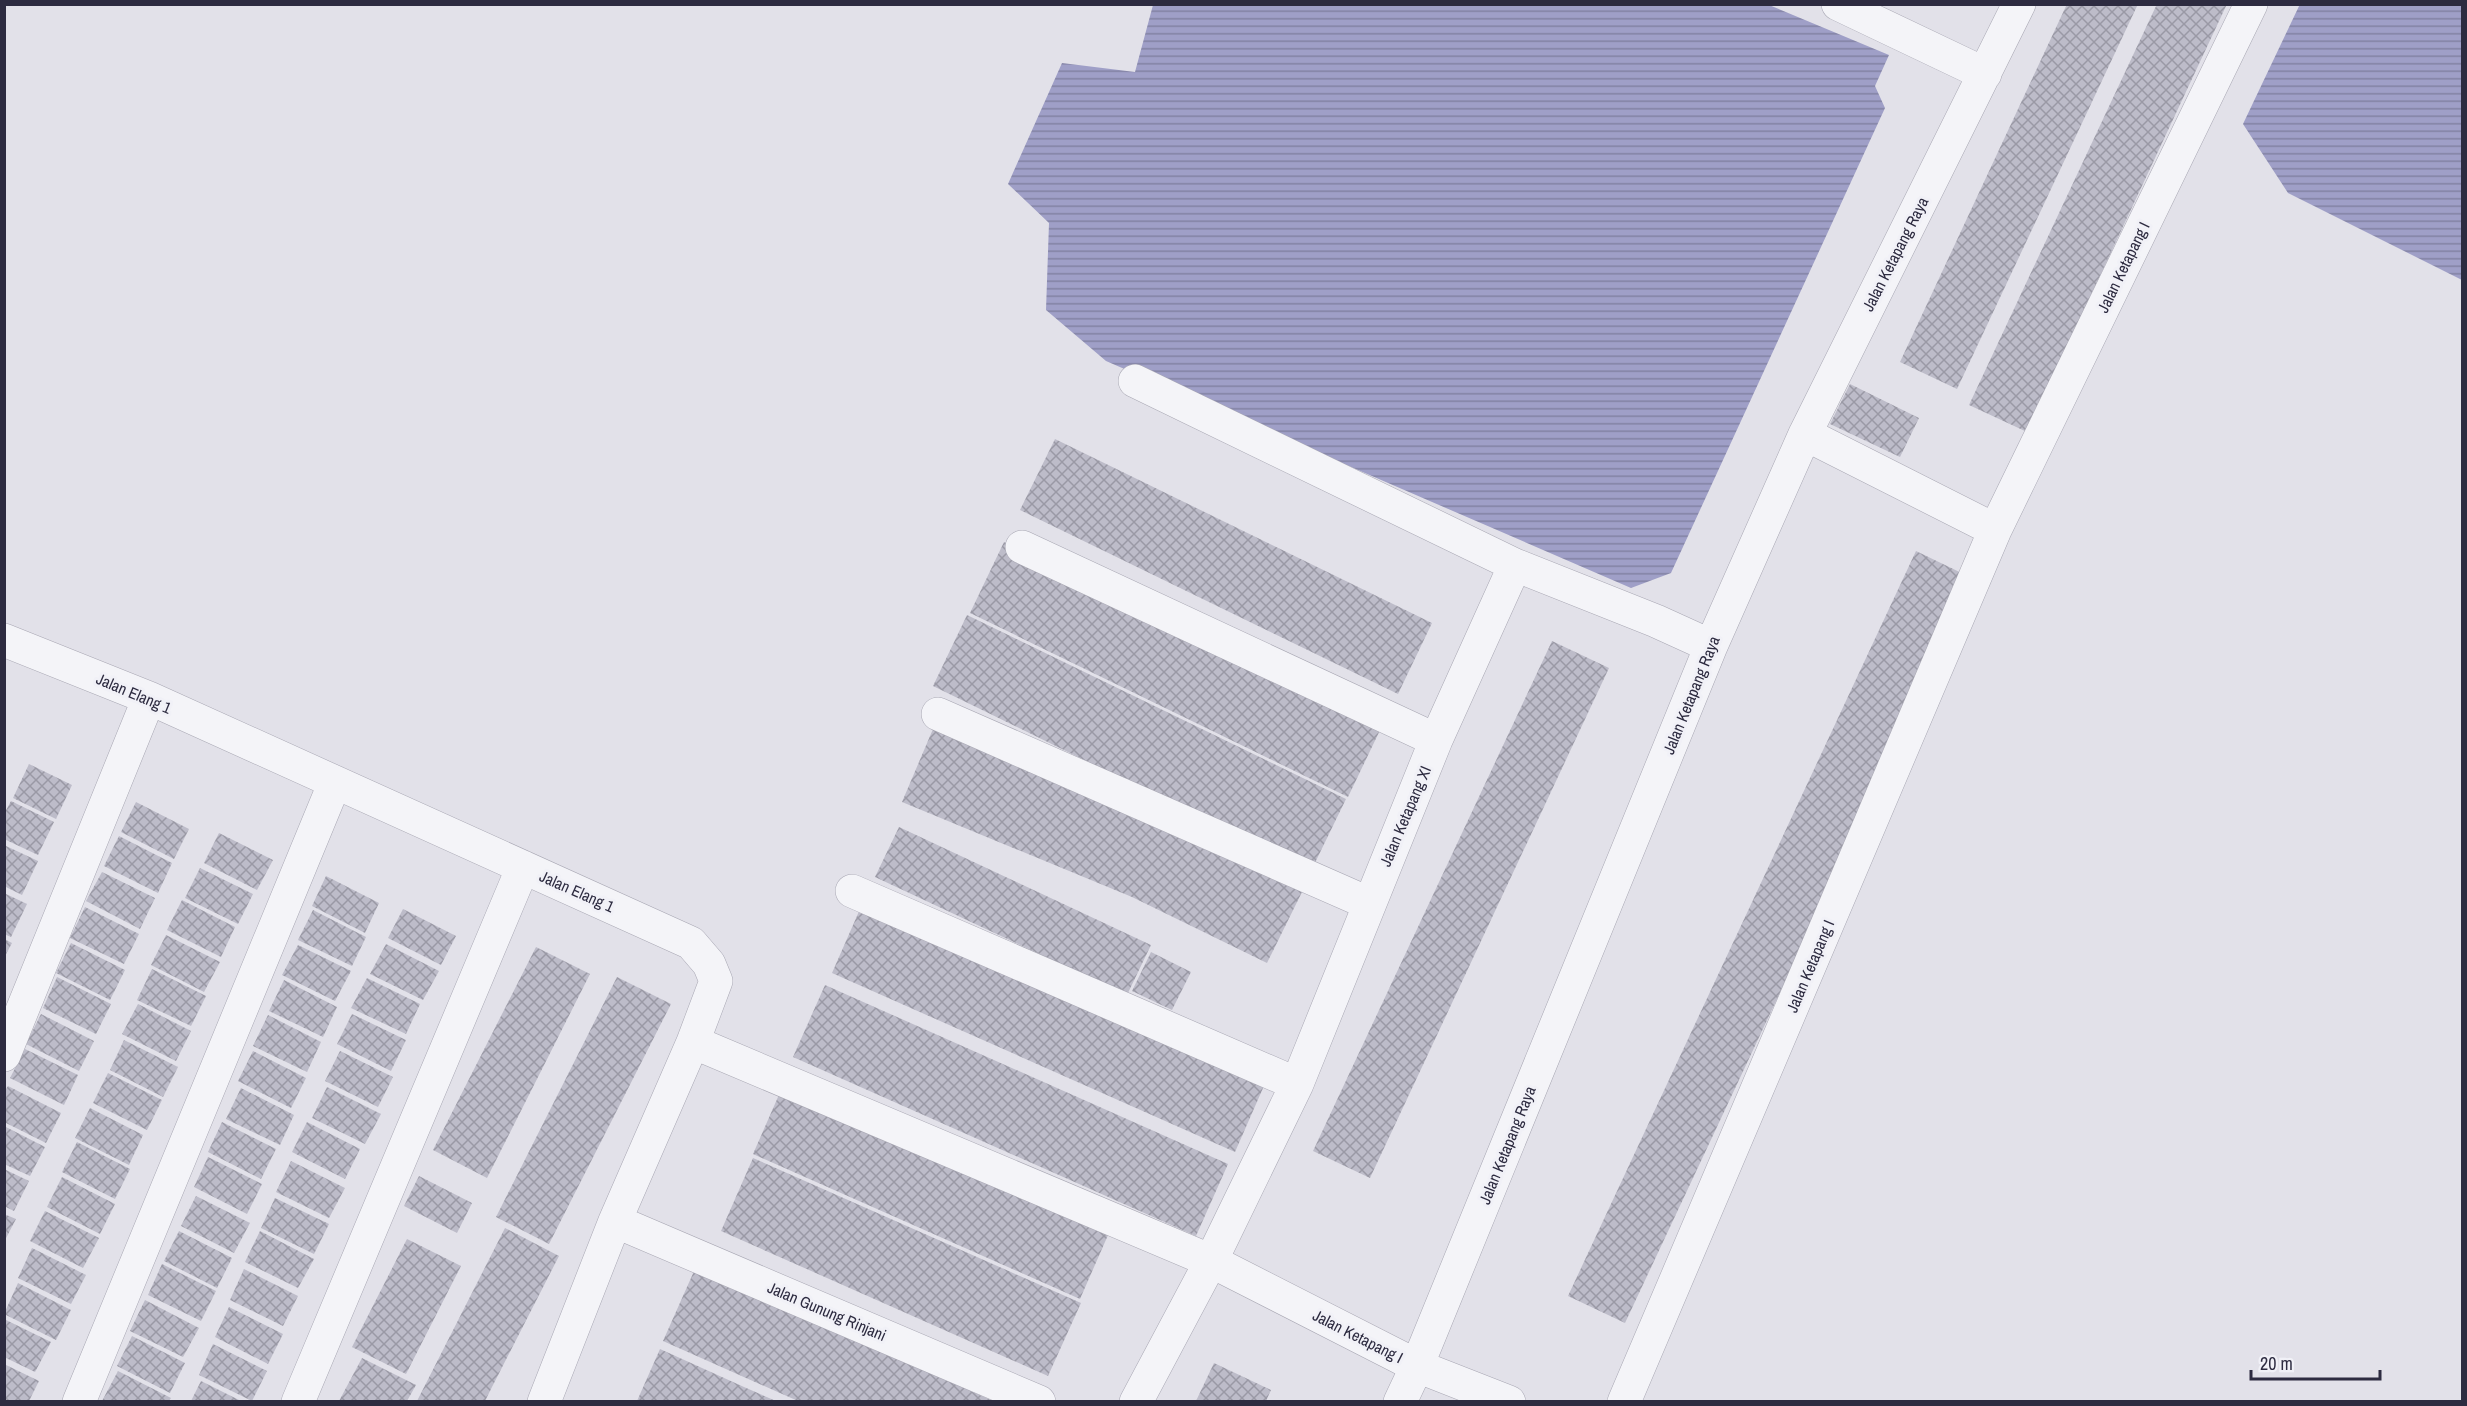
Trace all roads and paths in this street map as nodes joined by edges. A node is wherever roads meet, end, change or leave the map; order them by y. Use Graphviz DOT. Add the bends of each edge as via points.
graph roads {
  1 [pos="1838,4"];
  2 [pos="2019,4"];
  3 [pos="2251,4"];
  4 [pos="1986,74"];
  5 [pos="1135,381"];
  6 [pos="1804,434"];
  7 [pos="1995,530"];
  8 [pos="1022,547"];
  9 [pos="1515,565"];
  10 [pos="4,640"];
  11 [pos="1711,646"];
  12 [pos="149,698"];
  13 [pos="938,714"];
  14 [pos="1436,740"];
  15 [pos="335,782"];
  16 [pos="523,867"];
  17 [pos="852,891"];
  18 [pos="1368,903"];
  19 [pos="693,1042"];
  20 [pos="4,1055"];
  21 [pos="1297,1084"];
  22 [pos="615,1221"];
  23 [pos="1210,1261"];
  24 [pos="1417,1366"];
  25 [pos="79,1401"];
  26 [pos="298,1401"];
  27 [pos="544,1401"];
  28 [pos="1039,1401"];
  29 [pos="1136,1401"];
  30 [pos="1400,1401"];
  31 [pos="1509,1401"];
  32 [pos="1624,1401"];
  1 -- 4 [label="street"];
  2 -- 4 [label="street, Jalan Ketapang Raya"];
  3 -- 7 [label="street, Jalan Ketapang I"];
  4 -- 6 [label="street, Jalan Ketapang Raya"];
  5 -- 9 [label="street"];
  6 -- 7 [label="street"];
  6 -- 11 [label="street, Jalan Ketapang Raya"];
  7 -- 32 [label="street, Jalan Ketapang I"];
  8 -- 14 [label="street"];
  9 -- 11 [label="street"];
  9 -- 14 [label="street, Jalan Ketapang XI"];
  10 -- 12 [label="street, Jalan Elang 1"];
  11 -- 24 [label="street, Jalan Ketapang Raya"];
  12 -- 15 [label="street, Jalan Elang 1"];
  12 -- 20 [label="street"];
  13 -- 18 [label="street"];
  14 -- 18 [label="street, Jalan Ketapang XI"];
  15 -- 16 [label="street, Jalan Elang 1"];
  15 -- 25 [label="street"];
  16 -- 19 [label="street, Jalan Elang 1" via="691,943 709,964 716,981"];
  16 -- 26 [label="street"];
  17 -- 21 [label="street"];
  18 -- 21 [label="street, Jalan Ketapang XI"];
  19 -- 22 [label="street, Jalan Elang 1"];
  19 -- 23 [label="street, Jalan Ketapang I"];
  21 -- 23 [label="street, Jalan Ketapang XI"];
  22 -- 27 [label="street, Jalan Elang 1"];
  22 -- 28 [label="street, Jalan Gunung Rinjani"];
  23 -- 24 [label="street, Jalan Ketapang I"];
  23 -- 29 [label="street, Jalan Ketapang XI"];
  24 -- 30 [label="street, Jalan Ketapang Raya"];
  24 -- 31 [label="street, Jalan Ketapang I"];
}
